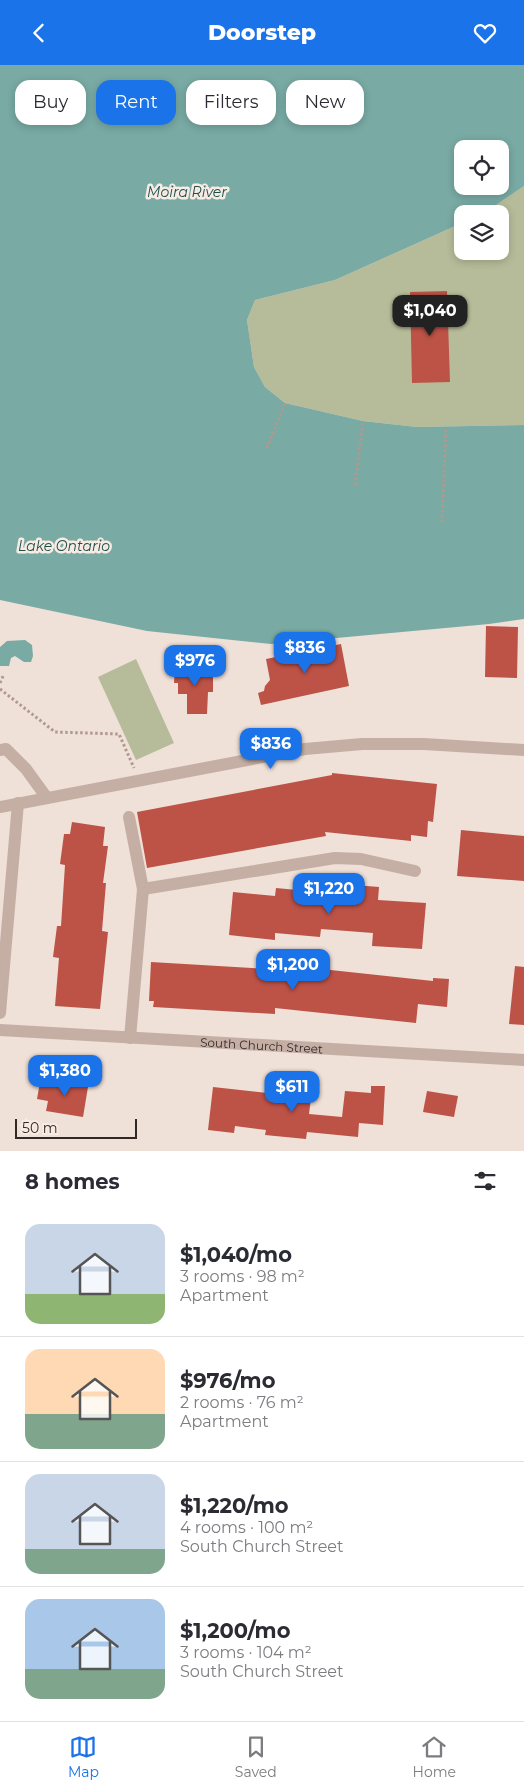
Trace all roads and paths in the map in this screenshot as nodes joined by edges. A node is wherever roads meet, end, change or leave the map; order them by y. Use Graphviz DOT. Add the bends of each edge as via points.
graph roads {
  1 [pos="285,403"];
  2 [pos="362,421"];
  3 [pos="446,427"];
  4 [pos="267,448"];
  5 [pos="355,485"];
  6 [pos="442,522"];
  7 [pos="4,674"];
  8 [pos="0,683"];
  9 [pos="0,689"];
  10 [pos="0,750"];
  11 [pos="524,750"];
  12 [pos="139,781"];
  13 [pos="47,798"];
  14 [pos="18,803"];
  15 [pos="0,807"];
  16 [pos="129,817"];
  17 [pos="414,871"];
  18 [pos="143,889"];
  19 [pos="0,1013"];
  20 [pos="0,1030"];
  21 [pos="130,1037"];
  22 [pos="524,1060"];
  1 -- 4 [label="path"];
  2 -- 5 [label="path"];
  3 -- 6 [label="path"];
  7 -- 8 [label="path"];
  9 -- 12 [label="path" via="55,732 120,734"];
  10 -- 13 [label="street" via="6,749 13,755"];
  11 -- 12 [label="street" via="362,744 306,749"];
  12 -- 13 [label="street"];
  13 -- 14 [label="street"];
  14 -- 15 [label="street"];
  14 -- 19 [label="street"];
  16 -- 18 [label="street"];
  17 -- 18 [label="street" via="361,859 335,858"];
  18 -- 21 [label="street"];
  20 -- 21 [label="street, South Church Street"];
  21 -- 22 [label="street, South Church Street"];
}
